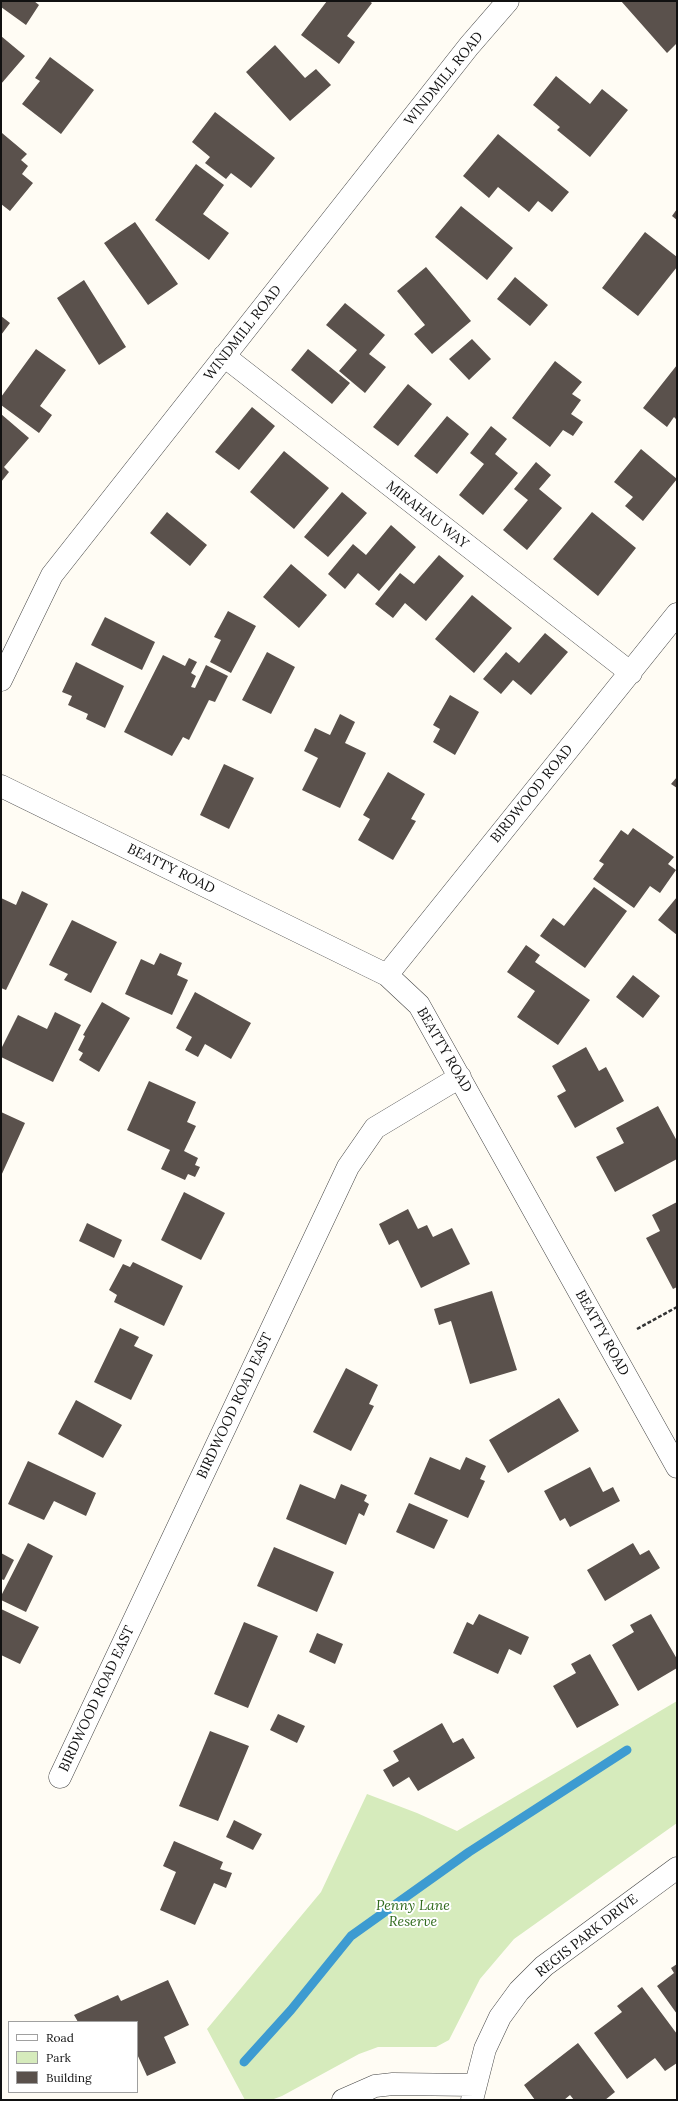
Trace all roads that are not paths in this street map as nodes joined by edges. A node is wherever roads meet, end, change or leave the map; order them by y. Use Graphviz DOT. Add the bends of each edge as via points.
graph roads {
  1 [pos="508,1"];
  2 [pos="224,356"];
  3 [pos="677,614"];
  4 [pos="630,673"];
  5 [pos="1,680"];
  6 [pos="1,786"];
  7 [pos="387,975"];
  8 [pos="460,1077"];
  9 [pos="677,1468"];
  10 [pos="60,1777"];
  11 [pos="677,1868"];
  12 [pos="473,2092"];
  13 [pos="343,2100"];
  1 -- 2 [label="street, WINDMILL ROAD" via="469,46"];
  2 -- 4 [label="street, MIRAHAU WAY"];
  2 -- 5 [label="street, WINDMILL ROAD" via="52,576"];
  3 -- 4 [label="street, BIRDWOOD ROAD"];
  4 -- 7 [label="street, BIRDWOOD ROAD"];
  6 -- 7 [label="street, BEATTY ROAD"];
  7 -- 8 [label="street, BEATTY ROAD" via="419,1005"];
  8 -- 9 [label="street, BEATTY ROAD"];
  8 -- 10 [label="street, BIRDWOOD ROAD EAST" via="375,1128 348,1167"];
  11 -- 12 [label="street, REGIS PARK DRIVE" via="544,1966 519,1991 500,2016 485,2048"];
  12 -- 13 [label="street" via="393,2084 375,2086"];
}
